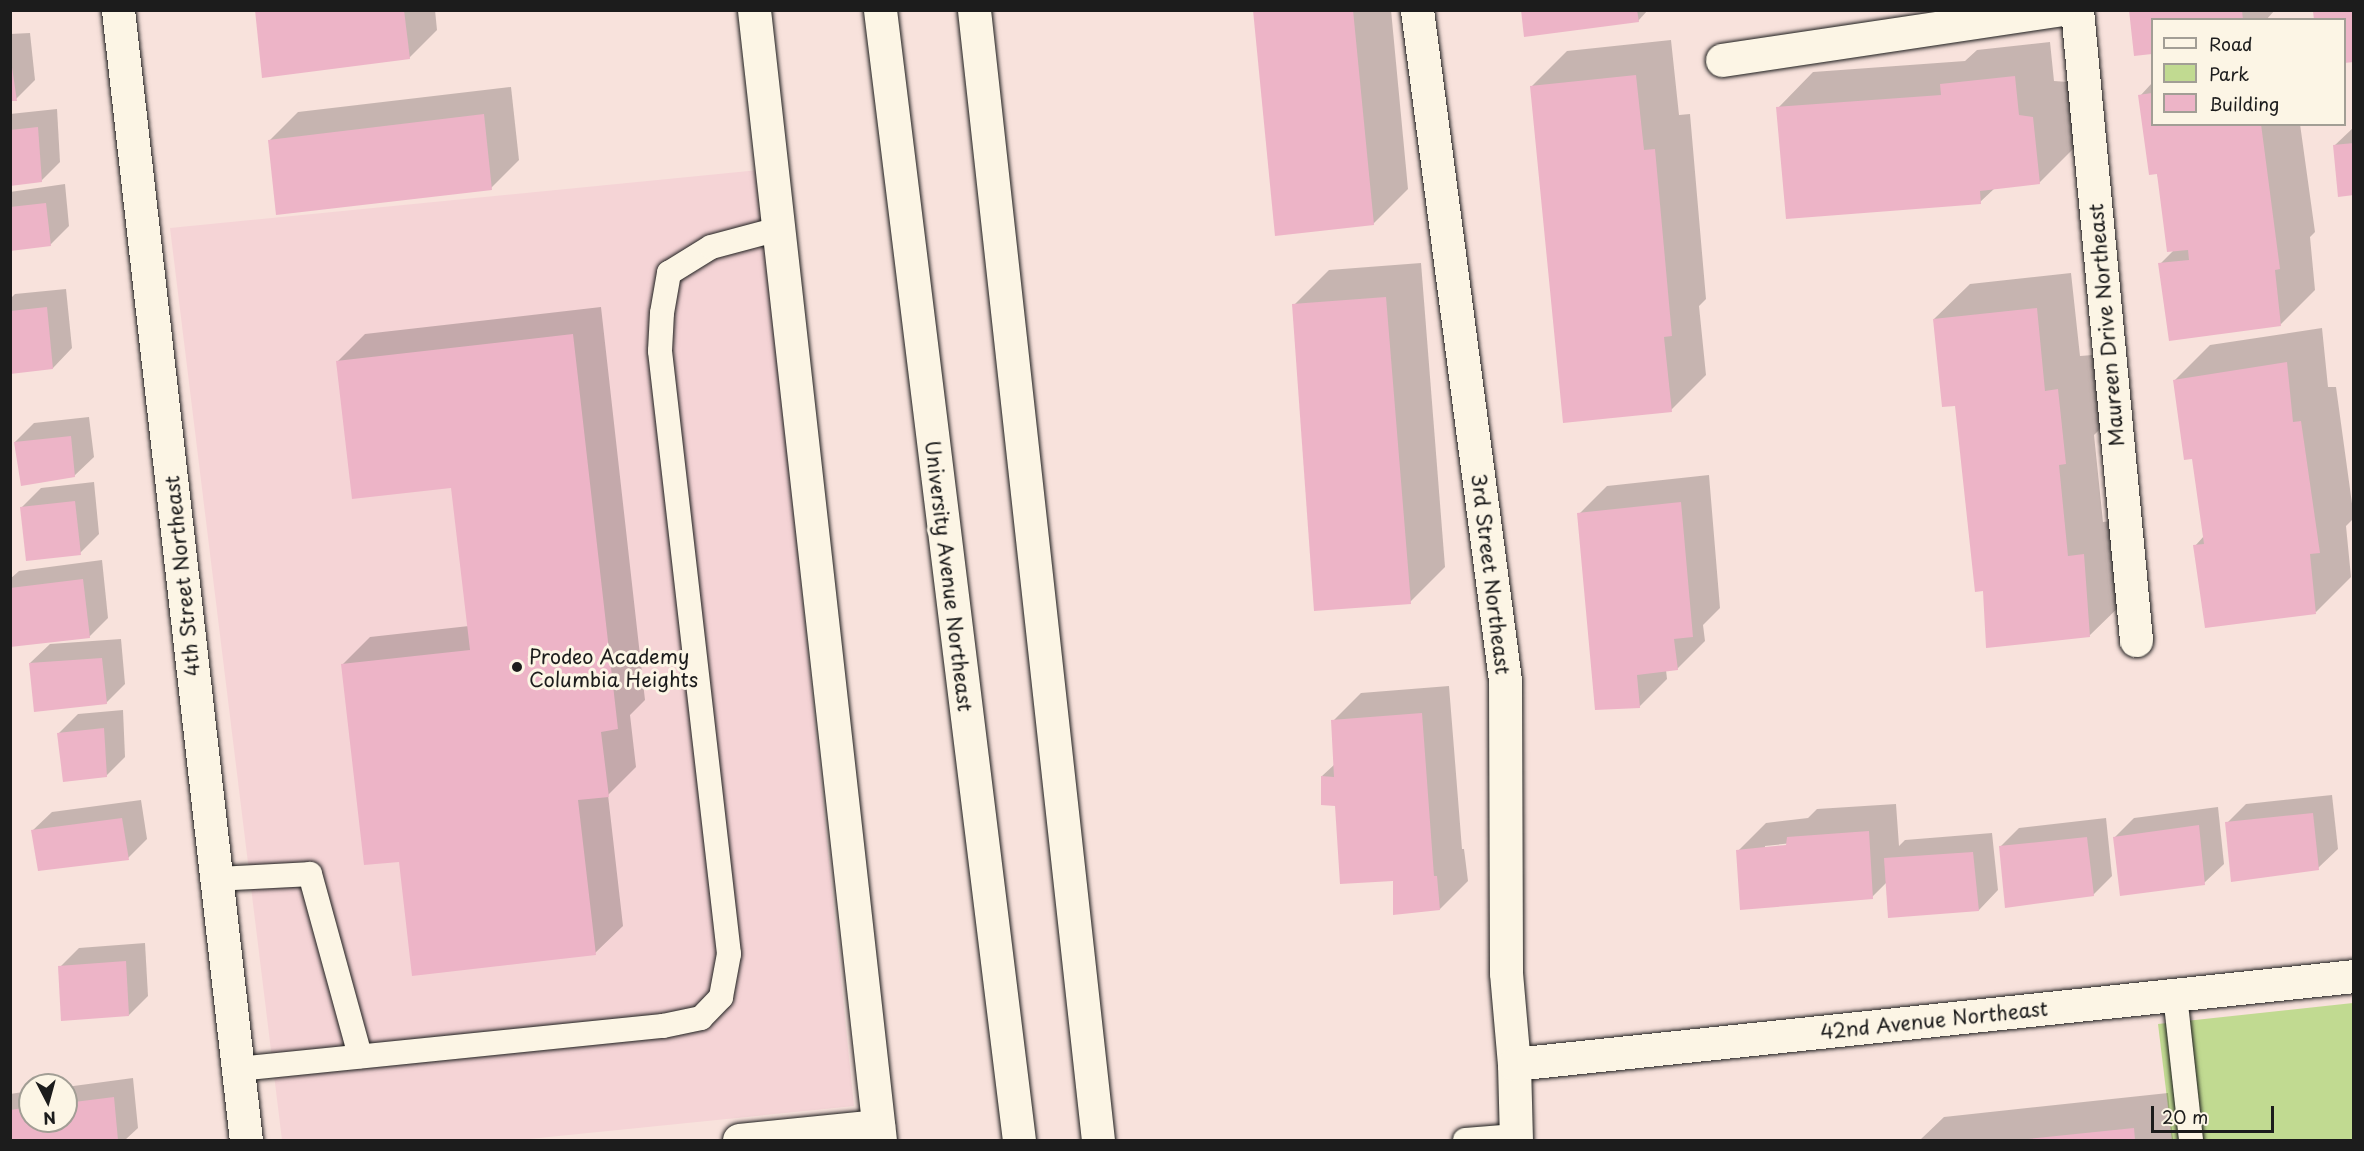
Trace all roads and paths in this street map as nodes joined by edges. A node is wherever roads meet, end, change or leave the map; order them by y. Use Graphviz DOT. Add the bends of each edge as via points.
graph roads {
  1 [pos="118,10"];
  2 [pos="754,10"];
  3 [pos="880,10"];
  4 [pos="974,10"];
  5 [pos="1418,10"];
  6 [pos="2058,10"];
  7 [pos="2077,10"];
  8 [pos="1722,60"];
  9 [pos="778,229"];
  10 [pos="2136,640"];
  11 [pos="216,879"];
  12 [pos="2354,976"];
  13 [pos="2175,995"];
  14 [pos="360,1056"];
  15 [pos="1514,1064"];
  16 [pos="238,1069"];
  17 [pos="879,1133"];
  18 [pos="1516,1138"];
  19 [pos="246,1140"];
  20 [pos="739,1140"];
  21 [pos="1019,1140"];
  22 [pos="1098,1140"];
  23 [pos="1465,1140"];
  24 [pos="2191,1140"];
  1 -- 11 [label="street, 4th Street Northeast"];
  2 -- 9 [label="street"];
  3 -- 21 [label="street, University Avenue Northeast"];
  4 -- 22 [label="street"];
  5 -- 15 [label="street, 3rd Street Northeast" via="1505,680 1506,973"];
  6 -- 8 [label="street"];
  7 -- 10 [label="street, Maureen Drive Northeast"];
  9 -- 14 [label="lane" via="711,247 669,273 662,313 660,351 729,954 721,997 701,1018 663,1026"];
  9 -- 17 [label="street"];
  11 -- 14 [label="lane" via="310,874"];
  11 -- 16 [label="street, 4th Street Northeast"];
  12 -- 13 [label="street, 42nd Avenue Northeast"];
  13 -- 15 [label="street, 42nd Avenue Northeast"];
  13 -- 24 [label="lane"];
  14 -- 16 [label="lane"];
  15 -- 18 [label="street, 3rd Street Northeast"];
  16 -- 19 [label="street, 4th Street Northeast"];
  17 -- 20 [label="street"];
  18 -- 23 [label="lane"];
}
